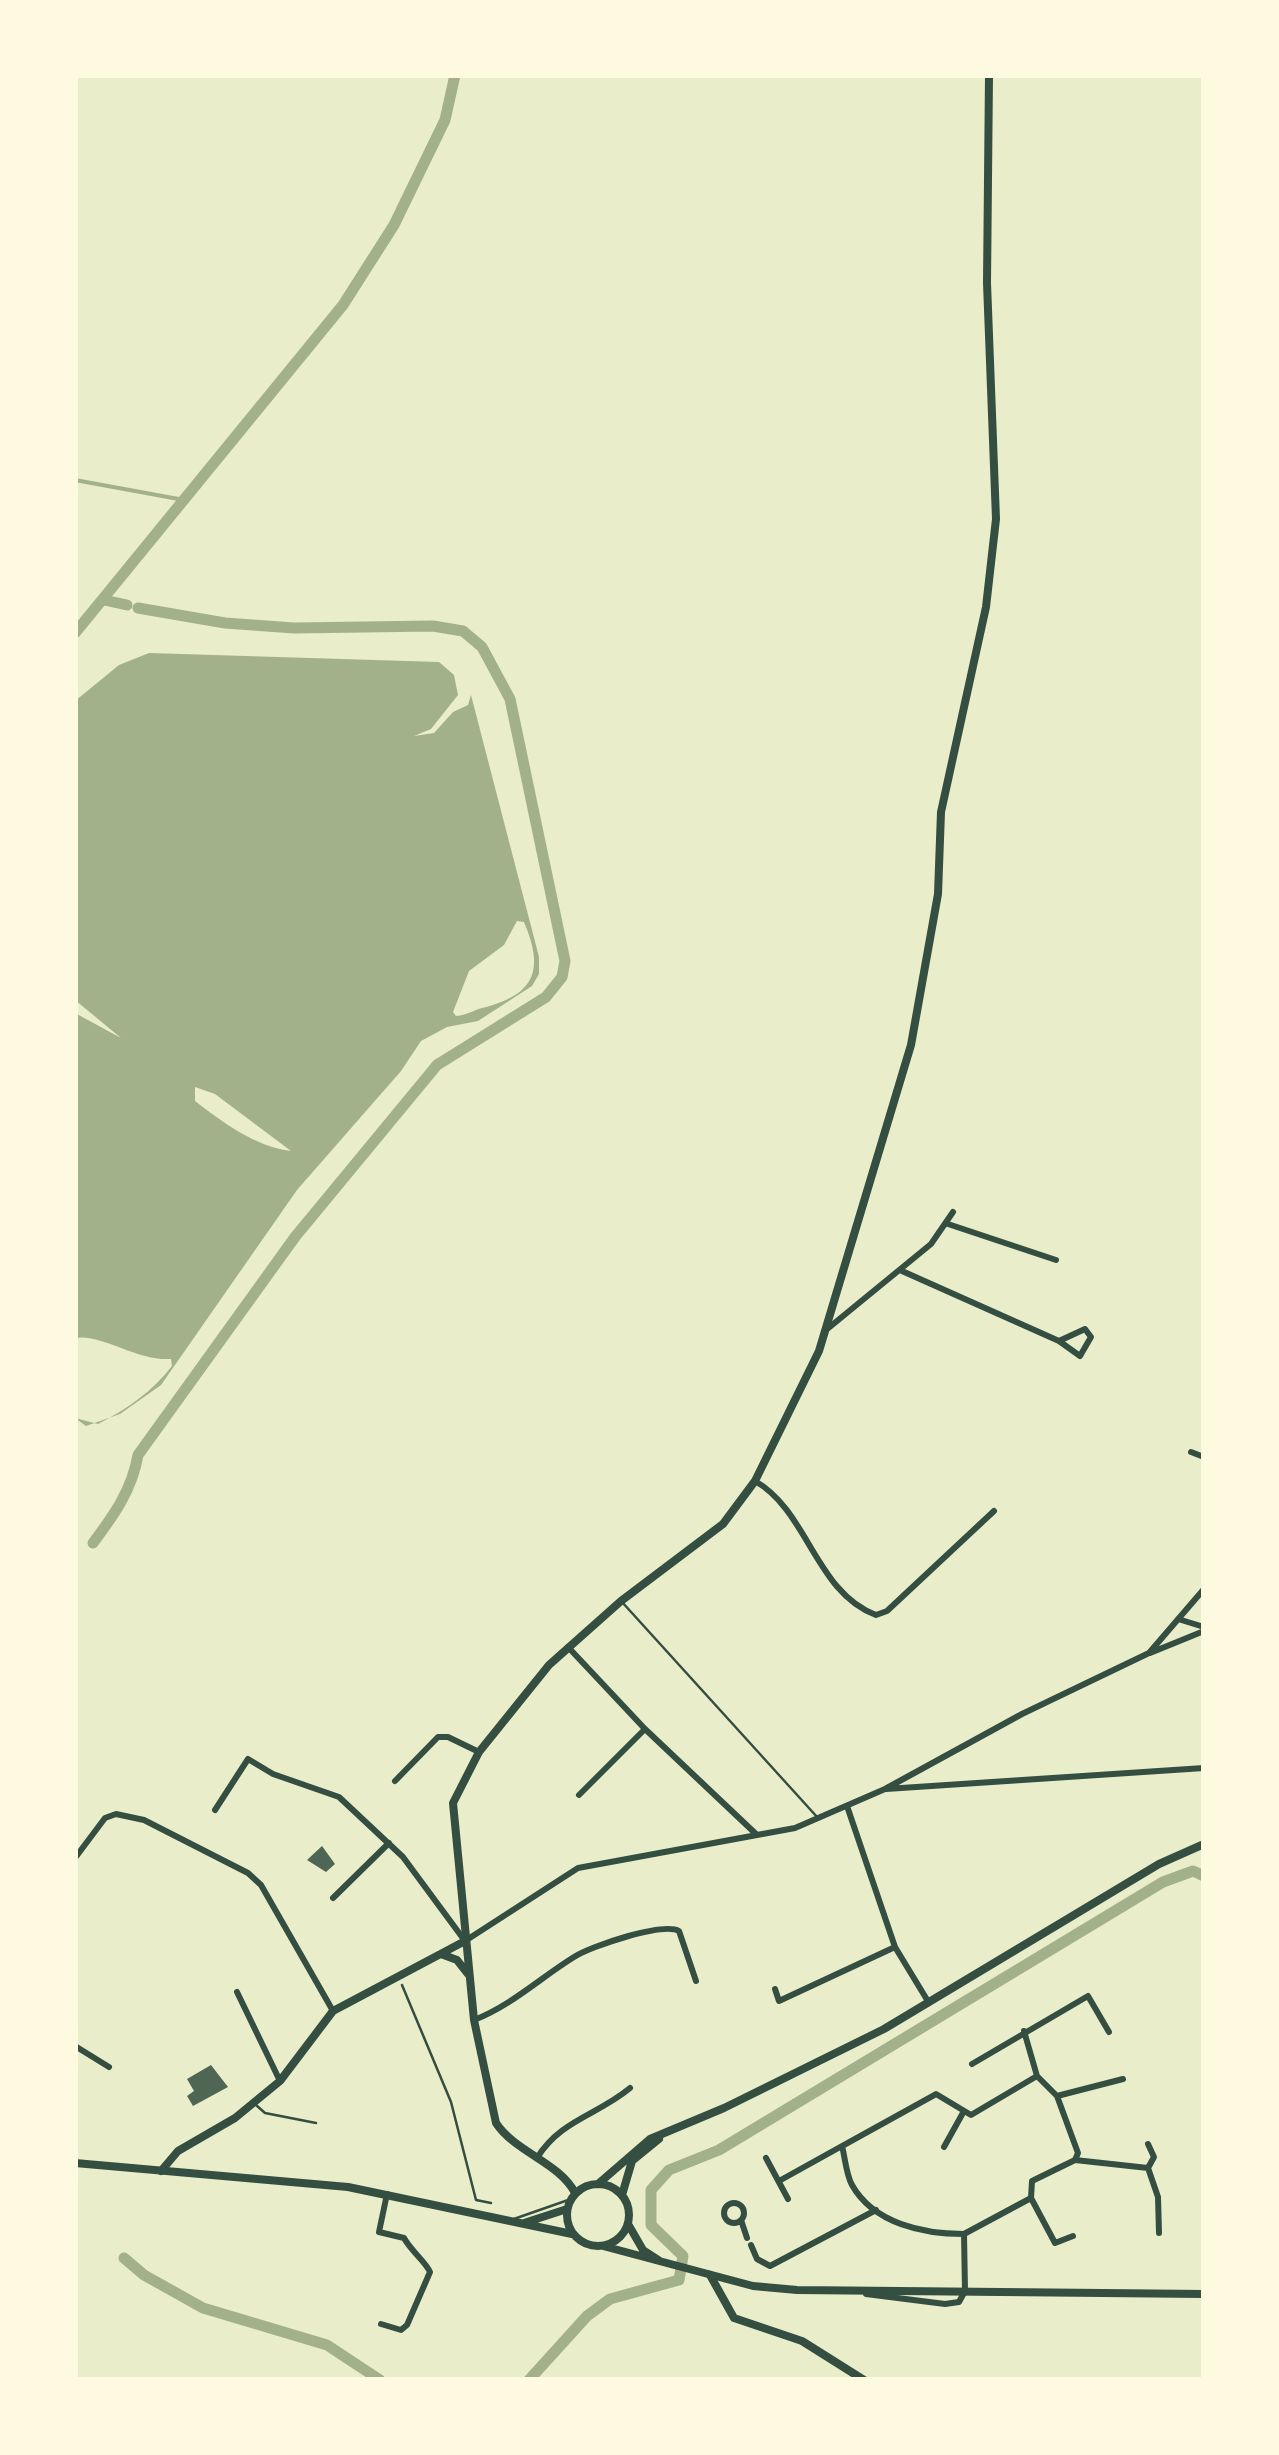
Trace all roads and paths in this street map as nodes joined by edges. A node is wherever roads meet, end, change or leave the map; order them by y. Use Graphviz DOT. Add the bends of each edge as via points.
graph roads {
  1 [pos="990,75"];
  2 [pos="953,1212"];
  3 [pos="948,1224"];
  4 [pos="1056,1260"];
  5 [pos="902,1270"];
  6 [pos="826,1330"];
  7 [pos="1058,1341"];
  8 [pos="1191,1452"];
  9 [pos="1204,1458"];
  10 [pos="756,1481"];
  11 [pos="994,1511"];
  12 [pos="1204,1589"];
  13 [pos="621,1601"];
  14 [pos="1178,1619"];
  15 [pos="1204,1629"];
  16 [pos="568,1647"];
  17 [pos="1148,1653"];
  18 [pos="645,1729"];
  19 [pos="479,1752"];
  20 [pos="1204,1768"];
  21 [pos="396,1781"];
  22 [pos="884,1790"];
  23 [pos="580,1795"];
  24 [pos="847,1806"];
  25 [pos="215,1810"];
  26 [pos="819,1818"];
  27 [pos="757,1835"];
  28 [pos="389,1843"];
  29 [pos="1204,1844"];
  30 [pos="75,1858"];
  31 [pos="333,1898"];
  32 [pos="465,1941"];
  33 [pos="895,1947"];
  34 [pos="441,1954"];
  35 [pos="470,1976"];
  36 [pos="399,1978"];
  37 [pos="696,1981"];
  38 [pos="774,1990"];
  39 [pos="237,1992"];
  40 [pos="929,2003"];
  41 [pos="333,2011"];
  42 [pos="474,2020"];
  43 [pos="1024,2031"];
  44 [pos="1109,2032"];
  45 [pos="75,2046"];
  46 [pos="972,2064"];
  47 [pos="110,2067"];
  48 [pos="1037,2076"];
  49 [pos="1123,2079"];
  50 [pos="280,2080"];
  51 [pos="630,2088"];
  52 [pos="1056,2096"];
  53 [pos="254,2104"];
  54 [pos="964,2111"];
  55 [pos="316,2123"];
  56 [pos="665,2134"];
  57 [pos="1148,2144"];
  58 [pos="842,2146"];
  59 [pos="944,2147"];
  60 [pos="766,2158"];
  61 [pos="536,2159"];
  62 [pos="1075,2160"];
  63 [pos="75,2164"];
  64 [pos="1148,2168"];
  65 [pos="161,2172"];
  66 [pos="780,2181"];
  67 [pos="598,2184"];
  68 [pos="387,2193"];
  69 [pos="622,2195"];
  70 [pos="573,2196"];
  71 [pos="1031,2198"];
  72 [pos="788,2200"];
  73 [pos="492,2202"];
  74 [pos="567,2209"];
  75 [pos="876,2210"];
  76 [pos="741,2220"];
  77 [pos="510,2223"];
  78 [pos="628,2224"];
  79 [pos="1159,2233"];
  80 [pos="572,2234"];
  81 [pos="964,2234"];
  82 [pos="1073,2236"];
  83 [pos="603,2246"];
  84 [pos="666,2264"];
  85 [pos="710,2275"];
  86 [pos="965,2290"];
  87 [pos="1204,2294"];
  88 [pos="381,2324"];
  89 [pos="864,2380"];
  1 -- 6 [label="street" via="987,283 996,518 990,577 941,812 938,894 911,1045"];
  2 -- 3 [label="street"];
  3 -- 4 [label="street"];
  3 -- 5 [label="street"];
  5 -- 6 [label="street"];
  5 -- 7 [label="street"];
  6 -- 10 [label="street"];
  7 -- 7 [label="street" via="1085,1330 1091,1337 1080,1356"];
  8 -- 9 [label="street"];
  10 -- 11 [label="street" via="776,1495 837,1584 876,1614"];
  10 -- 13 [label="street" via="724,1524"];
  12 -- 14 [label="street"];
  13 -- 16 [label="street"];
  13 -- 26 [label="lane"];
  14 -- 15 [label="street"];
  14 -- 17 [label="street"];
  15 -- 17 [label="street"];
  16 -- 18 [label="street"];
  16 -- 19 [label="street"];
  17 -- 22 [label="street"];
  18 -- 23 [label="street"];
  18 -- 27 [label="street"];
  19 -- 21 [label="street" via="438,1738"];
  19 -- 32 [label="street" via="453,1802"];
  20 -- 22 [label="street"];
  22 -- 24 [label="street"];
  24 -- 26 [label="street"];
  24 -- 33 [label="street"];
  25 -- 28 [label="street" via="248,1759 339,1797"];
  26 -- 27 [label="street"];
  27 -- 32 [label="street" via="578,1868"];
  28 -- 31 [label="street"];
  28 -- 32 [label="street"];
  29 -- 40 [label="street" via="1159,1864"];
  30 -- 41 [label="street" via="106,1818 129,1815 248,1873"];
  32 -- 34 [label="street"];
  32 -- 35 [label="street"];
  33 -- 38 [label="street" via="779,2002"];
  33 -- 40 [label="street"];
  34 -- 35 [label="street"];
  34 -- 36 [label="street"];
  35 -- 42 [label="street"];
  36 -- 41 [label="street"];
  36 -- 73 [label="path" via="451,2102 476,2200"];
  37 -- 42 [label="street" via="679,1931 663,1926 578,1954 498,2011"];
  39 -- 50 [label="street"];
  40 -- 56 [label="street"];
  41 -- 50 [label="street"];
  42 -- 61 [label="street" via="496,2122"];
  43 -- 44 [label="street" via="1088,1996"];
  43 -- 46 [label="street"];
  43 -- 48 [label="street"];
  45 -- 47 [label="street"];
  48 -- 52 [label="street"];
  48 -- 54 [label="street" via="970,2115"];
  49 -- 52 [label="street"];
  50 -- 53 [label="street"];
  51 -- 61 [label="street" via="572,2120"];
  52 -- 62 [label="street"];
  53 -- 55 [label="lane"];
  53 -- 65 [label="street" via="178,2151"];
  54 -- 58 [label="street" via="936,2094"];
  54 -- 59 [label="street"];
  56 -- 67 [label="street" via="636,2148"];
  56 -- 69 [label="street" via="632,2161"];
  57 -- 64 [label="street" via="1154,2158"];
  58 -- 66 [label="street"];
  58 -- 75 [label="street" via="852,2184"];
  60 -- 66 [label="street"];
  61 -- 70 [label="street"];
  62 -- 64 [label="street"];
  62 -- 71 [label="street" via="1032,2182"];
  63 -- 65 [label="street"];
  64 -- 79 [label="street" via="1158,2197"];
  65 -- 68 [label="street"];
  66 -- 72 [label="street"];
  67 -- 69 [label="street"];
  67 -- 70 [label="street"];
  68 -- 77 [label="street"];
  68 -- 88 [label="street" via="380,2232 404,2238 430,2272 407,2326"];
  69 -- 78 [label="street"];
  70 -- 74 [label="street"];
  70 -- 77 [label="lane"];
  71 -- 81 [label="street"];
  71 -- 82 [label="street" via="1056,2243"];
  74 -- 77 [label="street" via="537,2222"];
  74 -- 80 [label="street"];
  75 -- 76 [label="street" via="770,2266 757,2258"];
  75 -- 81 [label="street" via="921,2234"];
  77 -- 80 [label="street"];
  78 -- 83 [label="street"];
  78 -- 84 [label="street" via="644,2250"];
  80 -- 83 [label="street"];
  81 -- 86 [label="street"];
  83 -- 84 [label="street"];
  84 -- 85 [label="street"];
  85 -- 86 [label="street" via="754,2286"];
  85 -- 89 [label="street" via="734,2318 802,2341"];
  86 -- 87 [label="street"];
}
